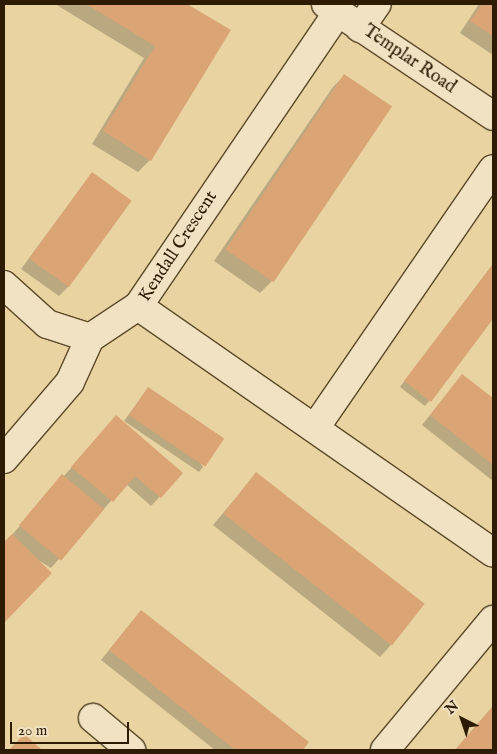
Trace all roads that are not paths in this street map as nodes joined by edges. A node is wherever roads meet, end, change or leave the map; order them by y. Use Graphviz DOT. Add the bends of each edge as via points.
graph roads {
  1 [pos="377,4"];
  2 [pos="332,8"];
  3 [pos="360,28"];
  4 [pos="493,116"];
  5 [pos="493,169"];
  6 [pos="4,285"];
  7 [pos="138,306"];
  8 [pos="90,338"];
  9 [pos="315,428"];
  10 [pos="4,459"];
  11 [pos="493,553"];
  12 [pos="493,620"];
  13 [pos="93,718"];
  14 [pos="132,750"];
  15 [pos="385,750"];
  1 -- 3 [label="street"];
  2 -- 3 [label="street, Templar Road"];
  2 -- 7 [label="street, Kendall Crescent"];
  3 -- 4 [label="street, Templar Road"];
  5 -- 9 [label="street"];
  6 -- 8 [label="street" via="47,324"];
  7 -- 8 [label="street"];
  7 -- 9 [label="street, Kendall Crescent"];
  8 -- 10 [label="street" via="70,382"];
  9 -- 11 [label="street, Kendall Crescent"];
  12 -- 15 [label="street"];
  13 -- 14 [label="street"];
}
